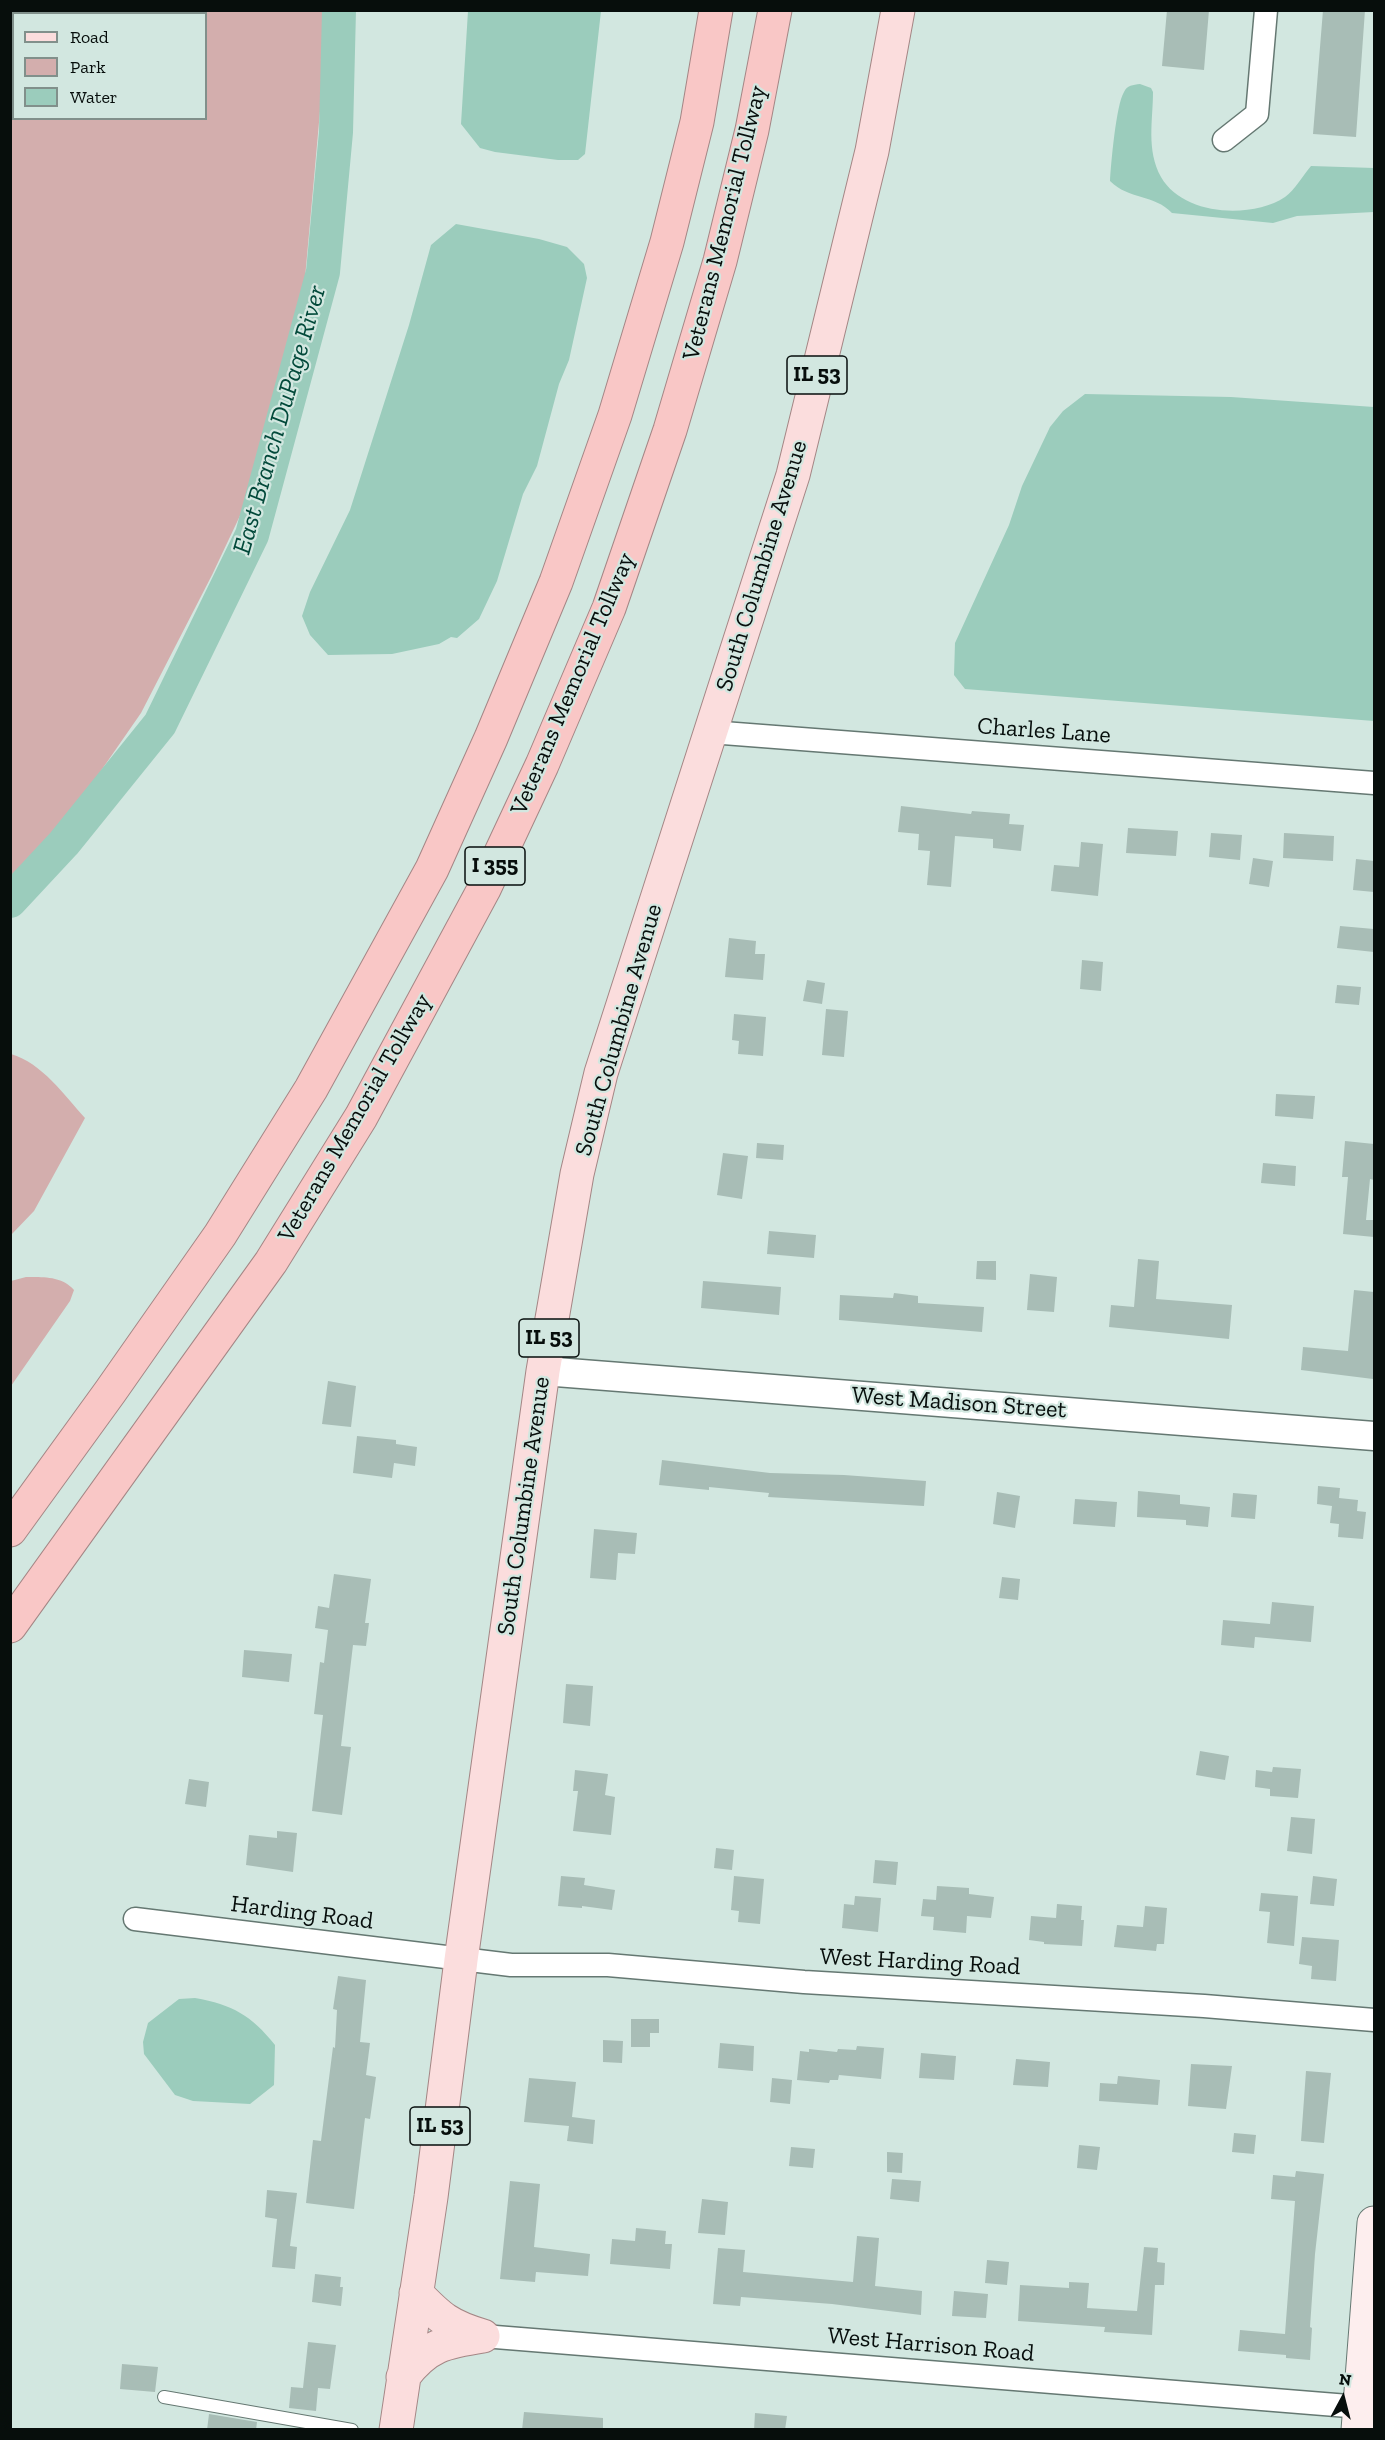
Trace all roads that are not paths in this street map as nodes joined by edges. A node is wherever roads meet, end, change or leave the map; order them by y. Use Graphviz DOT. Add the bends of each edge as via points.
graph roads {
  1 [pos="716,10"];
  2 [pos="775,10"];
  3 [pos="898,10"];
  4 [pos="1266,10"];
  5 [pos="1224,140"];
  6 [pos="710,732"];
  7 [pos="1374,783"];
  8 [pos="543,1371"];
  9 [pos="1374,1436"];
  10 [pos="10,1530"];
  11 [pos="10,1626"];
  12 [pos="135,1919"];
  13 [pos="461,1960"];
  14 [pos="1374,2020"];
  15 [pos="1374,2223"];
  16 [pos="416,2293"];
  17 [pos="483,2336"];
  18 [pos="403,2377"];
  19 [pos="164,2397"];
  20 [pos="1364,2415"];
  21 [pos="352,2430"];
  22 [pos="396,2430"];
  1 -- 10 [label="highway, I 355" via="694,133 667,242 615,415 556,582 432,869 311,1089 220,1235"];
  2 -- 11 [label="highway, Veterans Memorial Tollway / I 355" via="747,152 720,261 670,430 609,608 484,889 361,1117 271,1262"];
  3 -- 6 [label="main road, South Columbine Avenue / IL 53" via="872,151 793,475"];
  4 -- 5 [label="street" via="1257,114"];
  6 -- 7 [label="street, Charles Lane"];
  6 -- 8 [label="main road, South Columbine Avenue / IL 53" via="601,1073 577,1174"];
  8 -- 9 [label="street, West Madison Street"];
  8 -- 13 [label="main road, South Columbine Avenue / IL 53"];
  12 -- 13 [label="street, Harding Road"];
  13 -- 14 [label="street, West Harding Road" via="511,1965 608,1965"];
  13 -- 16 [label="main road, South Columbine Avenue / IL 53"];
  15 -- 20 [label="main road"];
  16 -- 17 [label="main road" via="439,2317 459,2329"];
  16 -- 18 [label="main road, South Columbine Avenue / IL 53"];
  17 -- 18 [label="main road" via="435,2346 416,2360"];
  17 -- 20 [label="street, West Harrison Road"];
  18 -- 22 [label="main road, South Columbine Avenue / IL 53"];
  19 -- 21 [label="lane"];
}
